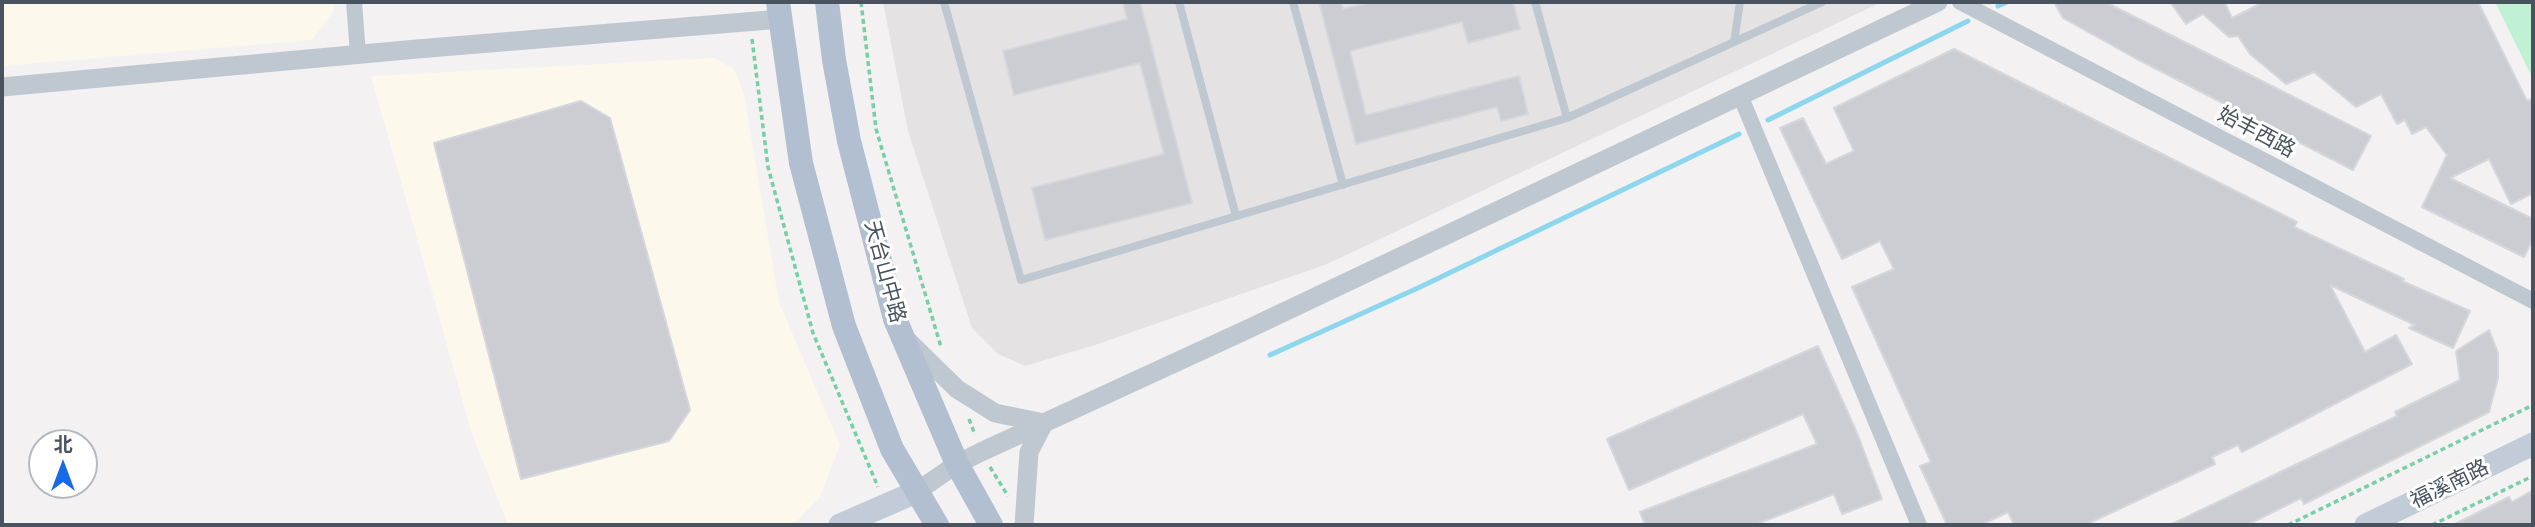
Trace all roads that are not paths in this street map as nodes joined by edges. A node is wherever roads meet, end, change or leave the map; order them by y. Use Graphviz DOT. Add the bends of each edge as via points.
graph roads {
  1 [pos="354,2"];
  2 [pos="827,2"];
  3 [pos="944,2"];
  4 [pos="1179,2"];
  5 [pos="1293,2"];
  6 [pos="1535,2"];
  7 [pos="1740,2"];
  8 [pos="1822,2"];
  9 [pos="1938,2"];
  10 [pos="1960,2"];
  11 [pos="779,11"];
  12 [pos="1734,41"];
  13 [pos="358,54"];
  14 [pos="2,87"];
  15 [pos="1740,95"];
  16 [pos="1567,118"];
  17 [pos="1343,185"];
  18 [pos="1236,216"];
  19 [pos="2533,301"];
  20 [pos="902,335"];
  21 [pos="1044,423"];
  22 [pos="2533,444"];
  23 [pos="957,464"];
  24 [pos="916,492"];
  25 [pos="931,523"];
  26 [pos="1024,524"];
  27 [pos="840,525"];
  28 [pos="992,525"];
  29 [pos="1919,525"];
  30 [pos="2367,525"];
  1 -- 13 [label="street"];
  2 -- 20 [label="main road, 天台山中路" via="849,141"];
  3 -- 18 [label="lane" via="1021,280"];
  4 -- 18 [label="lane"];
  5 -- 17 [label="lane"];
  6 -- 16 [label="lane"];
  7 -- 12 [label="lane"];
  8 -- 12 [label="lane"];
  9 -- 15 [label="street"];
  10 -- 19 [label="street, 始丰西路"];
  11 -- 13 [label="street" via="750,21"];
  11 -- 24 [label="main road" via="802,163 844,327 892,449"];
  12 -- 16 [label="lane"];
  13 -- 14 [label="street"];
  15 -- 21 [label="street"];
  15 -- 29 [label="street"];
  16 -- 17 [label="lane"];
  17 -- 18 [label="lane"];
  20 -- 21 [label="street" via="957,388 995,412"];
  20 -- 23 [label="main road, 天台山中路"];
  21 -- 23 [label="street"];
  21 -- 26 [label="street" via="1028,452"];
  22 -- 30 [label="main road, 福溪南路"];
  23 -- 24 [label="street"];
  23 -- 28 [label="main road, 天台山中路"];
  24 -- 25 [label="main road"];
  24 -- 27 [label="main road"];
}
